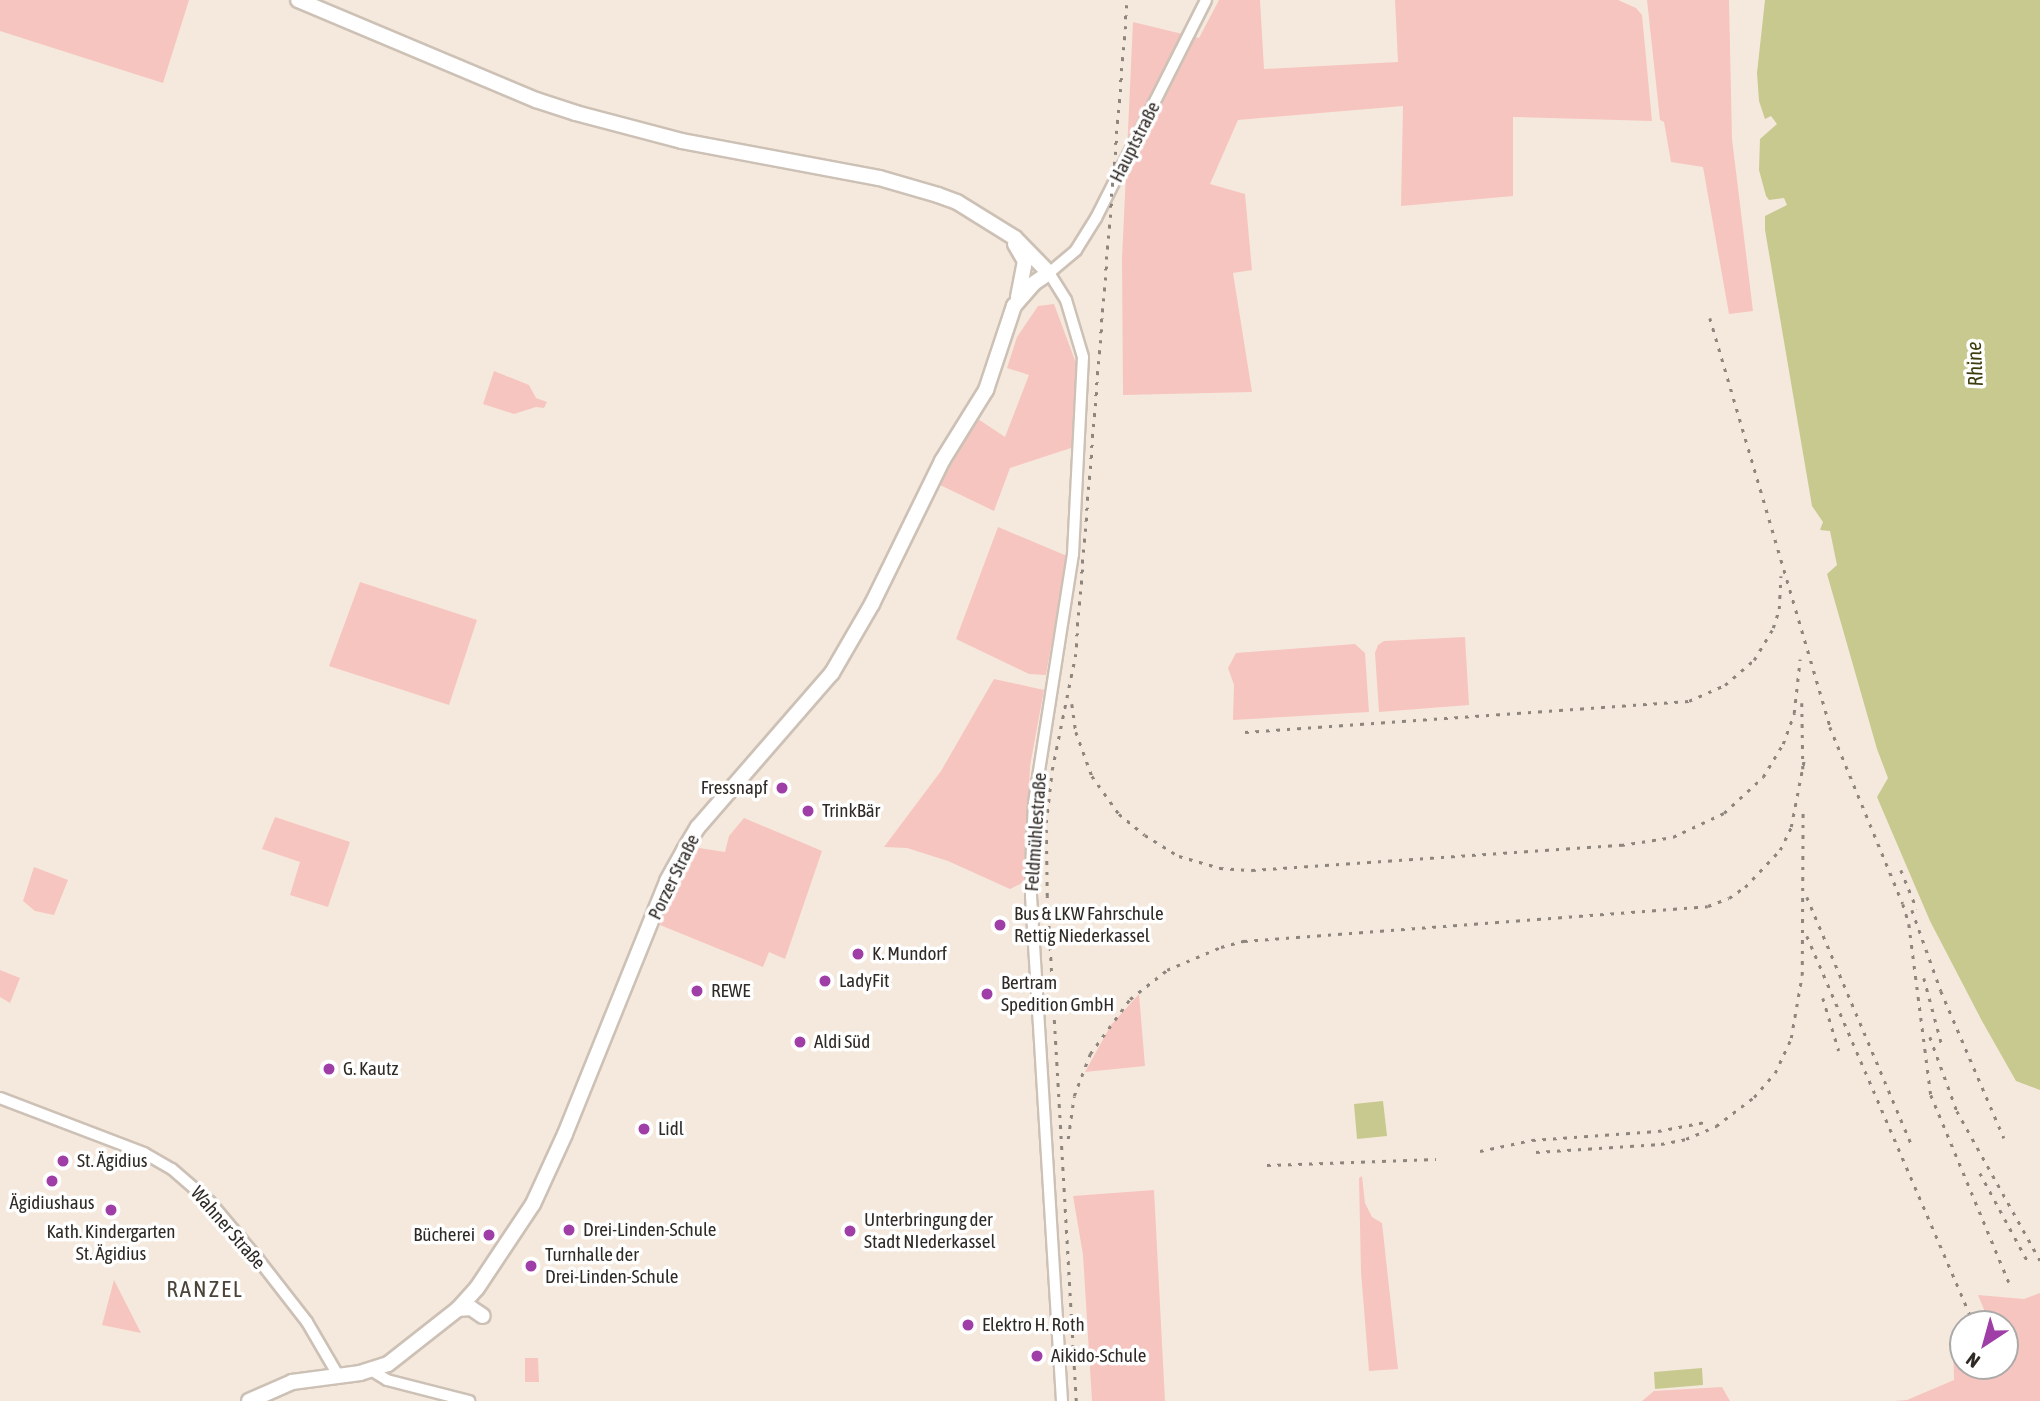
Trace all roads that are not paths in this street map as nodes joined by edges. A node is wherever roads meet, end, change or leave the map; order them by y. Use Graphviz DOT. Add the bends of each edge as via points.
graph roads {
  1 [pos="298,0"];
  2 [pos="1206,0"];
  3 [pos="1003,229"];
  4 [pos="1049,272"];
  5 [pos="1018,300"];
  6 [pos="0,1098"];
  7 [pos="458,1309"];
  8 [pos="483,1316"];
  9 [pos="371,1370"];
  10 [pos="338,1375"];
  11 [pos="250,1401"];
  12 [pos="469,1401"];
  13 [pos="1062,1401"];
  1 -- 3 [label="main road" via="576,113 682,141 879,178 957,202"];
  2 -- 4 [label="street, Hauptstraße" via="1096,218 1076,250"];
  3 -- 4 [label="main road"];
  3 -- 5 [label="main road" via="1025,261"];
  4 -- 5 [label="main road, Porzer Straße"];
  4 -- 13 [label="street, Feldmühlestraße" via="1066,300 1083,357 1073,554 1034,803 1031,865"];
  5 -- 7 [label="main road, Porzer Straße" via="1003,331 986,390 942,461 873,604 832,673 698,827 679,858 533,1204"];
  6 -- 10 [label="street, Wahner Straße" via="144,1153 173,1169 210,1202 258,1259 307,1322"];
  7 -- 8 [label="main road" via="471,1308"];
  7 -- 9 [label="main road, Porzer Straße" via="407,1351"];
  9 -- 10 [label="main road, Porzer Straße"];
  9 -- 12 [label="street" via="387,1380"];
  10 -- 11 [label="main road, Porzer Straße" via="280,1386"];
}
